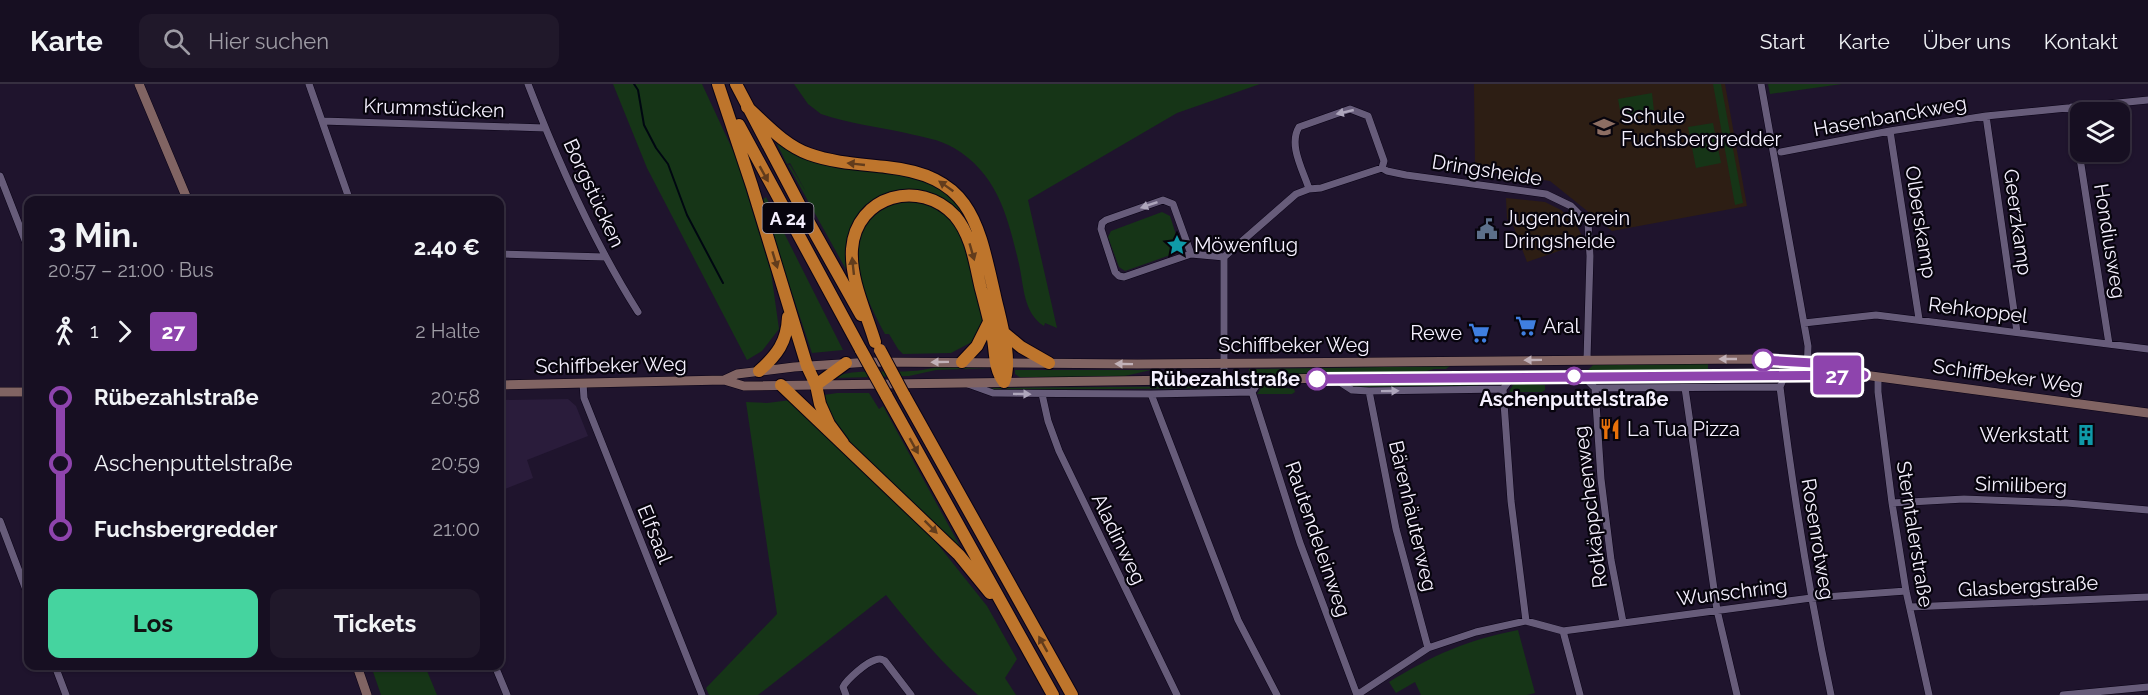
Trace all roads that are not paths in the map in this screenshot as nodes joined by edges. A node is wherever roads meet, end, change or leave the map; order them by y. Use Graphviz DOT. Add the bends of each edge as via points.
graph roads {
  1 [pos="139,84"];
  2 [pos="309,84"];
  3 [pos="528,84"];
  4 [pos="718,84"];
  5 [pos="736,84"];
  6 [pos="1761,84"];
  7 [pos="2148,100"];
  8 [pos="2126,102"];
  9 [pos="747,107"];
  10 [pos="2070,107"];
  11 [pos="1986,117"];
  12 [pos="322,121"];
  13 [pos="545,128"];
  14 [pos="1890,131"];
  15 [pos="1781,152"];
  16 [pos="2081,162"];
  17 [pos="1382,168"];
  18 [pos="0,176"];
  19 [pos="1309,189"];
  20 [pos="186,196"];
  21 [pos="348,196"];
  22 [pos="24,238"];
  23 [pos="504,254"];
  24 [pos="1191,254"];
  25 [pos="604,257"];
  26 [pos="1224,257"];
  27 [pos="787,304"];
  28 [pos="638,312"];
  29 [pos="1919,319"];
  30 [pos="989,322"];
  31 [pos="1804,323"];
  32 [pos="1003,332"];
  33 [pos="2017,332"];
  34 [pos="2109,344"];
  35 [pos="877,346"];
  36 [pos="2148,349"];
  37 [pos="1587,359"];
  38 [pos="962,362"];
  39 [pos="1001,362"];
  40 [pos="1461,362"];
  41 [pos="1807,362"];
  42 [pos="846,363"];
  43 [pos="1049,363"];
  44 [pos="1224,363"];
  45 [pos="807,366"];
  46 [pos="759,371"];
  47 [pos="1807,374"];
  48 [pos="1785,375"];
  49 [pos="1864,375"];
  50 [pos="1583,376"];
  51 [pos="1446,377"];
  52 [pos="1512,377"];
  53 [pos="1878,377"];
  54 [pos="1260,379"];
  55 [pos="1335,379"];
  56 [pos="724,380"];
  57 [pos="1224,380"];
  58 [pos="966,382"];
  59 [pos="1004,382"];
  60 [pos="583,383"];
  61 [pos="504,385"];
  62 [pos="781,385"];
  63 [pos="816,385"];
  64 [pos="1780,387"];
  65 [pos="1595,388"];
  66 [pos="1685,388"];
  67 [pos="1503,389"];
  68 [pos="1369,391"];
  69 [pos="0,392"];
  70 [pos="24,392"];
  71 [pos="1252,392"];
  72 [pos="1042,394"];
  73 [pos="1150,394"];
  74 [pos="2148,413"];
  75 [pos="843,443"];
  76 [pos="1892,503"];
  77 [pos="2148,510"];
  78 [pos="0,520"];
  79 [pos="24,584"];
  80 [pos="1906,591"];
  81 [pos="2148,597"];
  82 [pos="1811,598"];
  83 [pos="1910,607"];
  84 [pos="1717,610"];
  85 [pos="1010,617"];
  86 [pos="1527,621"];
  87 [pos="1623,622"];
  88 [pos="1563,631"];
  89 [pos="1428,648"];
  90 [pos="57,670"];
  91 [pos="358,670"];
  92 [pos="497,670"];
  93 [pos="2148,687"];
  94 [pos="66,695"];
  95 [pos="367,695"];
  96 [pos="507,695"];
  97 [pos="702,695"];
  98 [pos="846,695"];
  99 [pos="911,695"];
  100 [pos="1053,695"];
  101 [pos="1072,695"];
  102 [pos="1177,695"];
  103 [pos="1277,695"];
  104 [pos="1357,695"];
  105 [pos="1580,695"];
  106 [pos="1737,695"];
  107 [pos="1831,695"];
  108 [pos="1929,695"];
  109 [pos="2063,695"];
  1 -- 20 [label="main road"];
  2 -- 12 [label="street"];
  3 -- 13 [label="street, Borgstücken"];
  4 -- 27 [label="highway, one-way"];
  4 -- 85 [label="highway, A 24, one-way, bridge"];
  5 -- 9 [label="highway, A 24"];
  6 -- 31 [label="street"];
  7 -- 8 [label="street, Hasenbanckweg"];
  32 -- 9 [label="highway, one-way" via="983,245 972,217 956,193 942,182 914,171 832,161 806,153 778,136"];
  9 -- 35 [label="highway, A 24"];
  10 -- 11 [label="street, Hasenbanckweg"];
  11 -- 14 [label="street, Hasenbanckweg"];
  11 -- 33 [label="street, Geerzkamp"];
  12 -- 13 [label="street, Krummstücken"];
  12 -- 21 [label="street"];
  13 -- 25 [label="street, Borgstücken"];
  14 -- 15 [label="street, Hasenbanckweg"];
  14 -- 29 [label="street, Olberskamp"];
  16 -- 34 [label="street, Hondiusweg"];
  17 -- 19 [label="street" via="1321,189"];
  17 -- 19 [label="street, one-way" via="1384,160 1368,116 1350,109 1299,127 1294,135"];
  17 -- 37 [label="street, Dringsheide" via="1406,175 1546,194 1571,206 1588,223"];
  18 -- 22 [label="street"];
  19 -- 26 [label="street" via="1296,194"];
  23 -- 25 [label="street"];
  24 -- 24 [label="street, one-way" via="1169,201 1102,223 1119,276"];
  24 -- 26 [label="street"];
  25 -- 28 [label="street, Borgstücken"];
  26 -- 44 [label="street"];
  27 -- 45 [label="highway"];
  27 -- 46 [label="highway" via="788,326 782,345"];
  29 -- 31 [label="street, Rehkoppel" via="1875,315"];
  29 -- 33 [label="street, Rehkoppel"];
  35 -- 30 [label="highway, one-way" via="857,286 852,248 859,226 868,214 884,201 900,195 933,200 956,218 968,238"];
  30 -- 38 [label="highway" via="977,346"];
  30 -- 39 [label="highway"];
  31 -- 41 [label="street"];
  32 -- 39 [label="highway"];
  32 -- 43 [label="highway"];
  33 -- 34 [label="street, Rehkoppel"];
  34 -- 36 [label="street, Rehkoppel"];
  101 -- 35 [label="highway, A 24, one-way, bridge"];
  37 -- 40 [label="main road, Schiffbeker Weg, one-way"];
  41 -- 37 [label="main road, Schiffbeker Weg, one-way"];
  37 -- 50 [label="main road"];
  38 -- 39 [label="main road, Schiffbeker Weg"];
  38 -- 42 [label="main road, Schiffbeker Weg, one-way"];
  39 -- 43 [label="main road, Schiffbeker Weg"];
  39 -- 59 [label="highway" via="998,374"];
  40 -- 44 [label="main road, Schiffbeker Weg"];
  40 -- 51 [label="main road"];
  41 -- 47 [label="street"];
  41 -- 49 [label="main road, Schiffbeker Weg" via="1830,364"];
  42 -- 45 [label="main road, Schiffbeker Weg"];
  42 -- 63 [label="highway"];
  44 -- 43 [label="main road, Schiffbeker Weg, one-way"];
  44 -- 57 [label="street"];
  45 -- 46 [label="main road, Schiffbeker Weg"];
  45 -- 63 [label="highway"];
  46 -- 56 [label="main road, Schiffbeker Weg"];
  47 -- 48 [label="main road, Schiffbeker Weg"];
  47 -- 49 [label="main road, Schiffbeker Weg"];
  48 -- 50 [label="main road, Schiffbeker Weg"];
  48 -- 64 [label="street"];
  49 -- 53 [label="main road, Schiffbeker Weg"];
  50 -- 52 [label="main road, Schiffbeker Weg"];
  50 -- 65 [label="street"];
  51 -- 52 [label="main road, Schiffbeker Weg"];
  51 -- 55 [label="main road, Schiffbeker Weg"];
  52 -- 67 [label="street"];
  53 -- 74 [label="main road, Schiffbeker Weg"];
  53 -- 76 [label="street, Sterntalerstraße"];
  54 -- 55 [label="main road, Schiffbeker Weg"];
  54 -- 57 [label="main road, Schiffbeker Weg"];
  54 -- 71 [label="street, Schiffbeker Weg"];
  55 -- 68 [label="street, Schiffbeker Weg" via="1352,390"];
  56 -- 60 [label="main road, Schiffbeker Weg"];
  56 -- 62 [label="main road, Schiffbeker Weg" via="744,386"];
  57 -- 59 [label="main road, Schiffbeker Weg"];
  58 -- 59 [label="main road, Schiffbeker Weg"];
  58 -- 63 [label="main road, Schiffbeker Weg"];
  58 -- 72 [label="street, Schiffbeker Weg, one-way" via="993,393"];
  60 -- 61 [label="main road, Schiffbeker Weg"];
  60 -- 97 [label="street, Elfsaal" via="584,398"];
  62 -- 63 [label="main road, Schiffbeker Weg"];
  62 -- 75 [label="highway"];
  63 -- 75 [label="highway" via="820,405"];
  64 -- 66 [label="street"];
  64 -- 82 [label="street, Rosenrotweg"];
  65 -- 66 [label="street"];
  65 -- 87 [label="street, Rotkäppchenweg" via="1601,479"];
  66 -- 84 [label="street"];
  68 -- 67 [label="street, Schiffbeker Weg, one-way"];
  67 -- 86 [label="street" via="1511,501"];
  68 -- 89 [label="street, Bärenhäuterweg" via="1396,529"];
  69 -- 70 [label="main road"];
  71 -- 73 [label="street, Schiffbeker Weg"];
  71 -- 104 [label="street, Rautendeleinweg" via="1300,543"];
  72 -- 73 [label="street, Schiffbeker Weg"];
  72 -- 102 [label="street, Aladinweg" via="1059,451"];
  73 -- 103 [label="street" via="1238,620"];
  75 -- 85 [label="highway, one-way" via="959,555"];
  76 -- 77 [label="street, Similiberg" via="1964,499"];
  76 -- 80 [label="street, Sterntalerstraße"];
  78 -- 79 [label="street"];
  80 -- 82 [label="street, Wunschring"];
  80 -- 83 [label="street, Sterntalerstraße"];
  81 -- 83 [label="street, Glasbergstraße"];
  82 -- 84 [label="street, Wunschring"];
  82 -- 107 [label="street, Rosenrotweg"];
  83 -- 108 [label="street, Sterntalerstraße"];
  84 -- 87 [label="street, Wunschring"];
  84 -- 106 [label="street"];
  85 -- 100 [label="highway, A 24"];
  86 -- 88 [label="street"];
  86 -- 89 [label="street"];
  87 -- 88 [label="street, Wunschring"];
  88 -- 105 [label="street"];
  89 -- 104 [label="street"];
  90 -- 94 [label="street"];
  91 -- 95 [label="main road"];
  92 -- 96 [label="street"];
  93 -- 109 [label="street"];
  98 -- 99 [label="street" via="846,681 880,659"];
}
